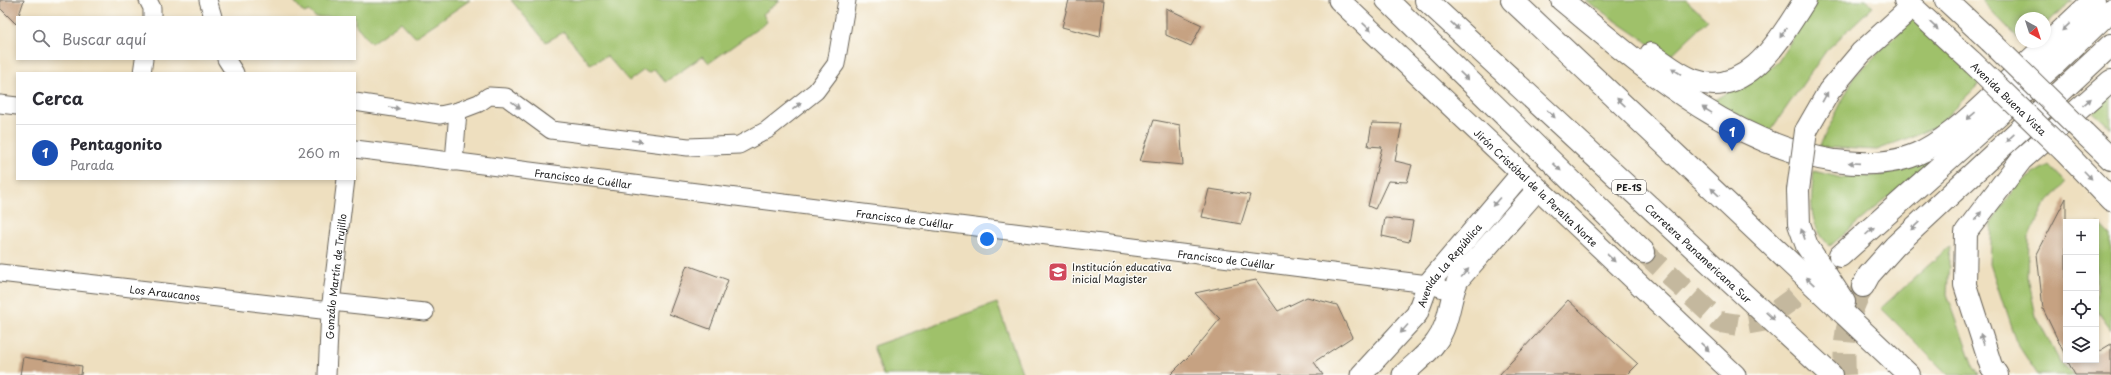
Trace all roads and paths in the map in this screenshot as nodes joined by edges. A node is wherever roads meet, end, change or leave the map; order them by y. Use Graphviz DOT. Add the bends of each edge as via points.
graph roads {
  1 [pos="148,0"];
  2 [pos="208,0"];
  3 [pos="847,0"];
  4 [pos="1339,0"];
  5 [pos="1387,0"];
  6 [pos="1426,0"];
  7 [pos="1512,0"];
  8 [pos="1562,0"];
  9 [pos="1577,0"];
  10 [pos="1805,0"];
  11 [pos="1946,0"];
  12 [pos="2094,0"];
  13 [pos="1912,2"];
  14 [pos="2111,10"];
  15 [pos="152,16"];
  16 [pos="213,16"];
  17 [pos="2111,45"];
  18 [pos="144,60"];
  19 [pos="227,60"];
  20 [pos="142,72"];
  21 [pos="234,72"];
  22 [pos="2111,81"];
  23 [pos="356,102"];
  24 [pos="0,104"];
  25 [pos="16,106"];
  26 [pos="458,111"];
  27 [pos="356,149"];
  28 [pos="2111,159"];
  29 [pos="454,162"];
  30 [pos="1522,173"];
  31 [pos="346,180"];
  32 [pos="1538,189"];
  33 [pos="2111,200"];
  34 [pos="1644,252"];
  35 [pos="1840,256"];
  36 [pos="0,273"];
  37 [pos="1428,284"];
  38 [pos="1863,286"];
  39 [pos="1452,292"];
  40 [pos="330,307"];
  41 [pos="425,312"];
  42 [pos="327,375"];
  43 [pos="1361,375"];
  44 [pos="1403,375"];
  45 [pos="1735,375"];
  46 [pos="1831,375"];
  47 [pos="1910,375"];
  48 [pos="1997,375"];
  1 -- 15 [label="street"];
  2 -- 16 [label="street"];
  26 -- 3 [label="street, one-way" via="489,96 506,97 551,130 688,148 739,145 767,130 816,91 836,64"];
  4 -- 30 [label="street, Jirón Cristóbal de la Peralta Norte, one-way"];
  5 -- 34 [label="main road, one-way"];
  6 -- 46 [label="main road, Carretera Panamericana Sur / PE-1S, one-way"];
  47 -- 7 [label="main road, one-way"];
  12 -- 8 [label="main road, one-way" via="1976,112 1948,134 1909,157 1878,164 1823,159 1786,148 1732,124 1674,89"];
  10 -- 9 [label="main road, one-way" via="1778,41 1761,61 1745,73 1714,83 1683,76"];
  11 -- 28 [label="main road, bridge"];
  13 -- 33 [label="main road, Avenida Buena Vista, one-way, bridge"];
  47 -- 13 [label="main road, one-way, bridge" via="1852,314 1807,246 1799,224 1798,190 1806,131 1829,91 1861,53"];
  35 -- 14 [label="main road, one-way"];
  17 -- 38 [label="main road, one-way" via="1895,246 1869,275"];
  18 -- 20 [label="street"];
  19 -- 21 [label="street"];
  48 -- 22 [label="main road, one-way" via="1991,366 1965,285 1966,232 2021,160"];
  23 -- 26 [label="street, one-way" via="440,115"];
  24 -- 25 [label="street"];
  26 -- 29 [label="street"];
  27 -- 29 [label="street, Francisco de Cuéllar"];
  29 -- 37 [label="street, Francisco de Cuéllar"];
  30 -- 32 [label="street, Jirón Cristóbal de la Peralta Norte"];
  30 -- 37 [label="street, Avenida La República, one-way"];
  31 -- 40 [label="street, Gonzálo Martín de Trujillo"];
  39 -- 32 [label="street, Avenida La República, one-way" via="1458,280"];
  32 -- 45 [label="street, Jirón Cristóbal de la Peralta Norte, one-way"];
  36 -- 40 [label="street, Los Araucanos"];
  37 -- 39 [label="street, Francisco de Cuéllar"];
  37 -- 43 [label="street, Avenida La República, one-way" via="1417,314"];
  39 -- 44 [label="street, Avenida La República" via="1448,314 1436,342"];
  40 -- 41 [label="street, Los Araucanos"];
  40 -- 42 [label="street, Gonzálo Martín de Trujillo"];
}
